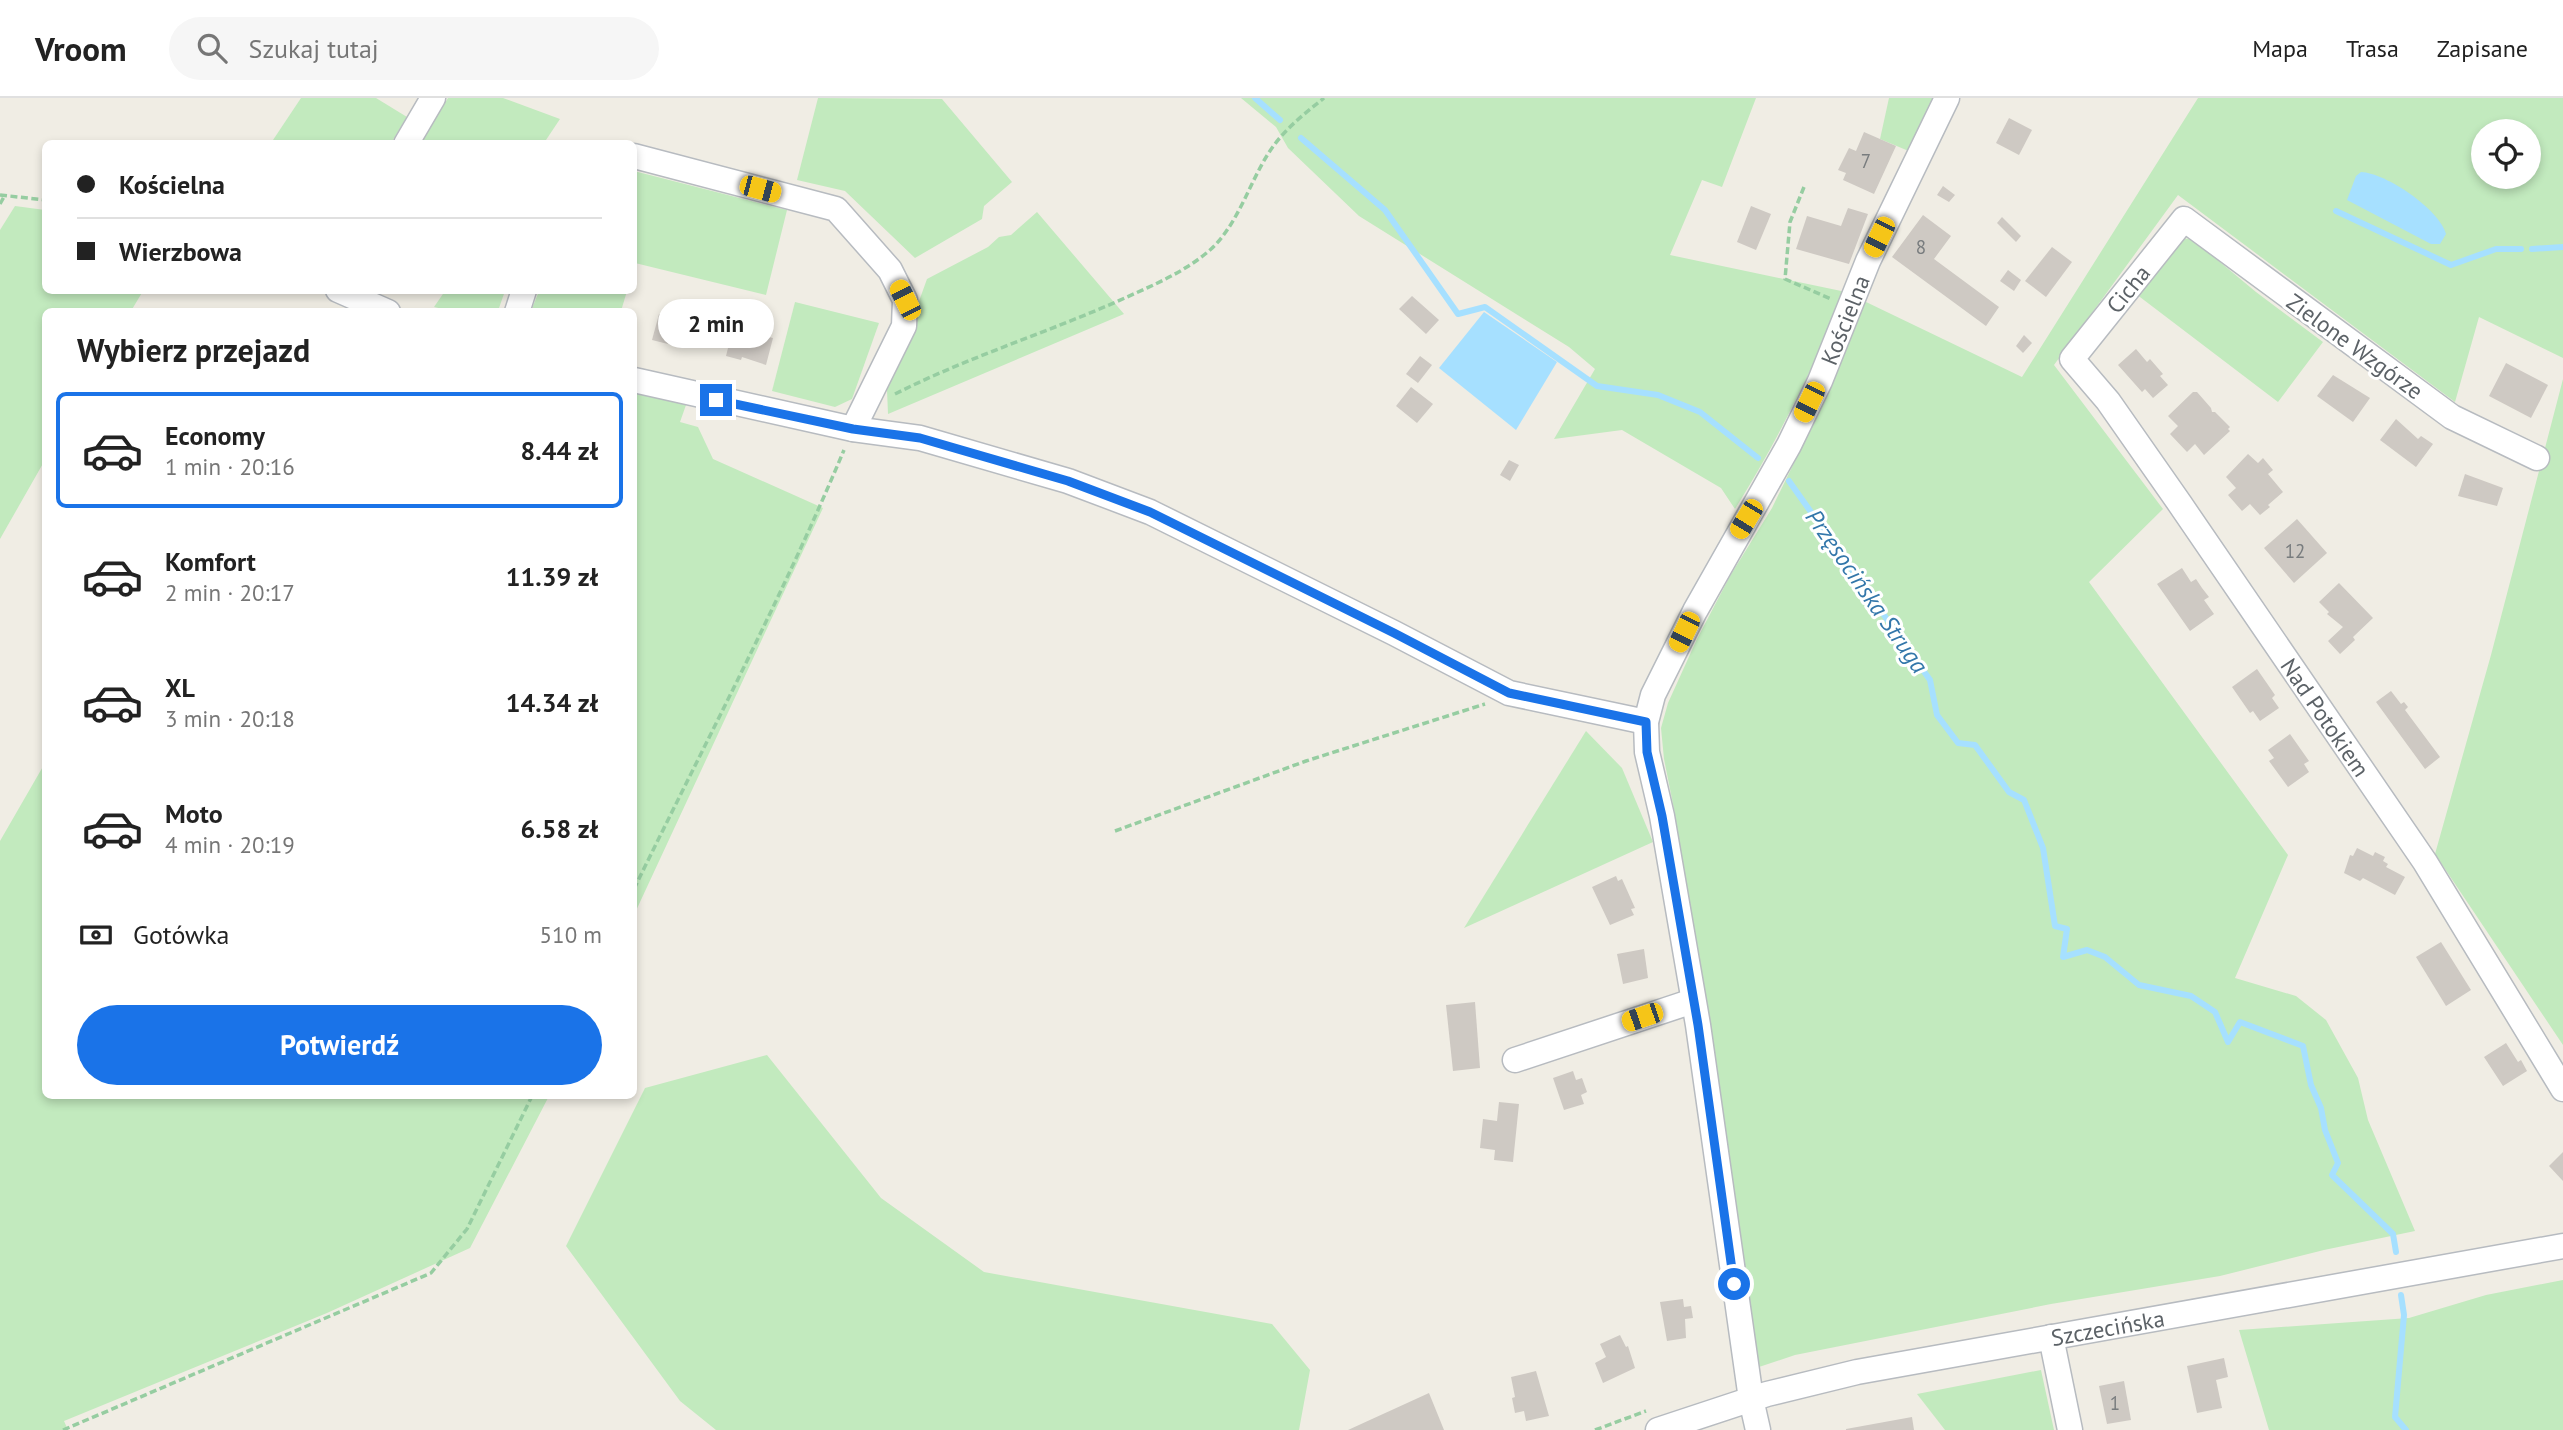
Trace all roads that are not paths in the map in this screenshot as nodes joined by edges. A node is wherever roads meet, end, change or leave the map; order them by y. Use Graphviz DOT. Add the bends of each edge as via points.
graph roads {
  1 [pos="433,98"];
  2 [pos="1947,98"];
  3 [pos="408,140"];
  4 [pos="637,157"];
  5 [pos="2184,219"];
  6 [pos="347,294"];
  7 [pos="379,308"];
  8 [pos="2072,359"];
  9 [pos="637,381"];
  10 [pos="853,429"];
  11 [pos="2536,458"];
  12 [pos="1646,722"];
  13 [pos="1693,1001"];
  14 [pos="1515,1060"];
  15 [pos="2563,1089"];
  16 [pos="2563,1246"];
  17 [pos="2051,1338"];
  18 [pos="1751,1399"];
  19 [pos="1658,1430"];
  20 [pos="1758,1430"];
  21 [pos="2070,1430"];
  1 -- 3 [label="street"];
  2 -- 12 [label="street, Kościelna" via="1868,261 1820,381 1695,611 1653,695"];
  4 -- 10 [label="street" via="836,209 890,270 905,300 904,326"];
  5 -- 8 [label="street, Cicha"];
  5 -- 11 [label="street, Zielone Wzgórze" via="2452,417"];
  6 -- 7 [label="street"];
  8 -- 15 [label="street, Nad Potokiem" via="2156,469 2425,862"];
  9 -- 10 [label="street"];
  10 -- 12 [label="street" via="920,438 1068,481 1150,512 1509,693"];
  12 -- 13 [label="street, Kościelna" via="1647,752"];
  13 -- 14 [label="street"];
  13 -- 18 [label="street, Kościelna"];
  16 -- 17 [label="street, Szczecińska"];
  17 -- 18 [label="street, Szczecińska" via="1857,1372"];
  17 -- 21 [label="street"];
  18 -- 19 [label="street, Szczecińska"];
  18 -- 20 [label="street, Kościelna"];
}
